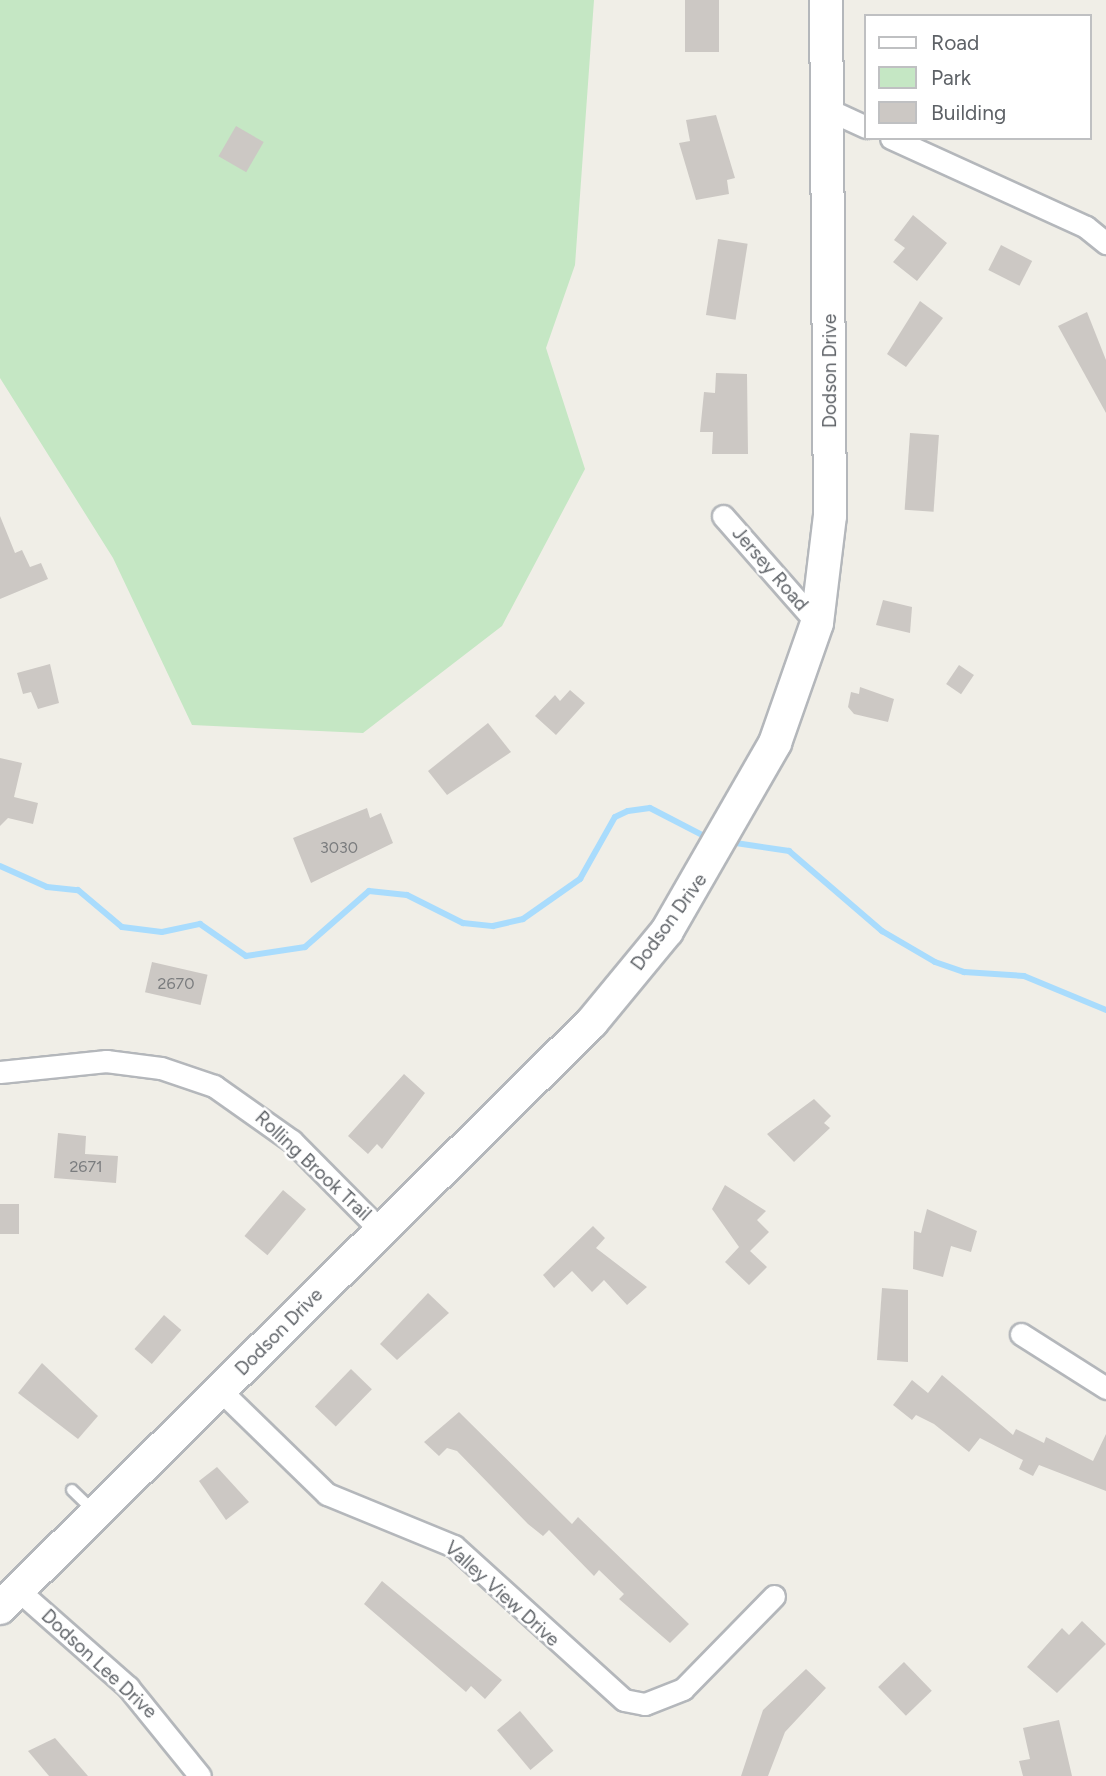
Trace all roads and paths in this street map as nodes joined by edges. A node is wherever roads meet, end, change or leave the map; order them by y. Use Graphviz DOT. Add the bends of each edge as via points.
graph roads {
  1 [pos="826,0"];
  2 [pos="829,110"];
  3 [pos="864,126"];
  4 [pos="895,140"];
  5 [pos="1106,243"];
  6 [pos="723,516"];
  7 [pos="817,623"];
  8 [pos="0,1072"];
  9 [pos="381,1231"];
  10 [pos="1021,1335"];
  11 [pos="1106,1388"];
  12 [pos="220,1390"];
  13 [pos="72,1490"];
  14 [pos="96,1513"];
  15 [pos="774,1596"];
  16 [pos="9,1599"];
  17 [pos="200,1776"];
  1 -- 2 [label="street, Dodson Drive"];
  2 -- 3 [label="street"];
  2 -- 7 [label="street, Dodson Drive" via="830,516"];
  4 -- 5 [label="street" via="1086,227"];
  6 -- 7 [label="street, Jersey Road"];
  7 -- 9 [label="street, Dodson Drive" via="775,743 667,931 592,1022"];
  8 -- 9 [label="street, Rolling Brook Trail" via="106,1061 161,1068 214,1086 292,1141"];
  9 -- 12 [label="street, Dodson Drive"];
  10 -- 11 [label="street"];
  12 -- 14 [label="street, Dodson Drive"];
  12 -- 15 [label="street, Valley View Drive" via="327,1494 454,1546 624,1700 645,1704 683,1689"];
  13 -- 14 [label="lane"];
  14 -- 16 [label="street, Dodson Drive"];
  16 -- 17 [label="street, Dodson Lee Drive" via="128,1687"];
}
